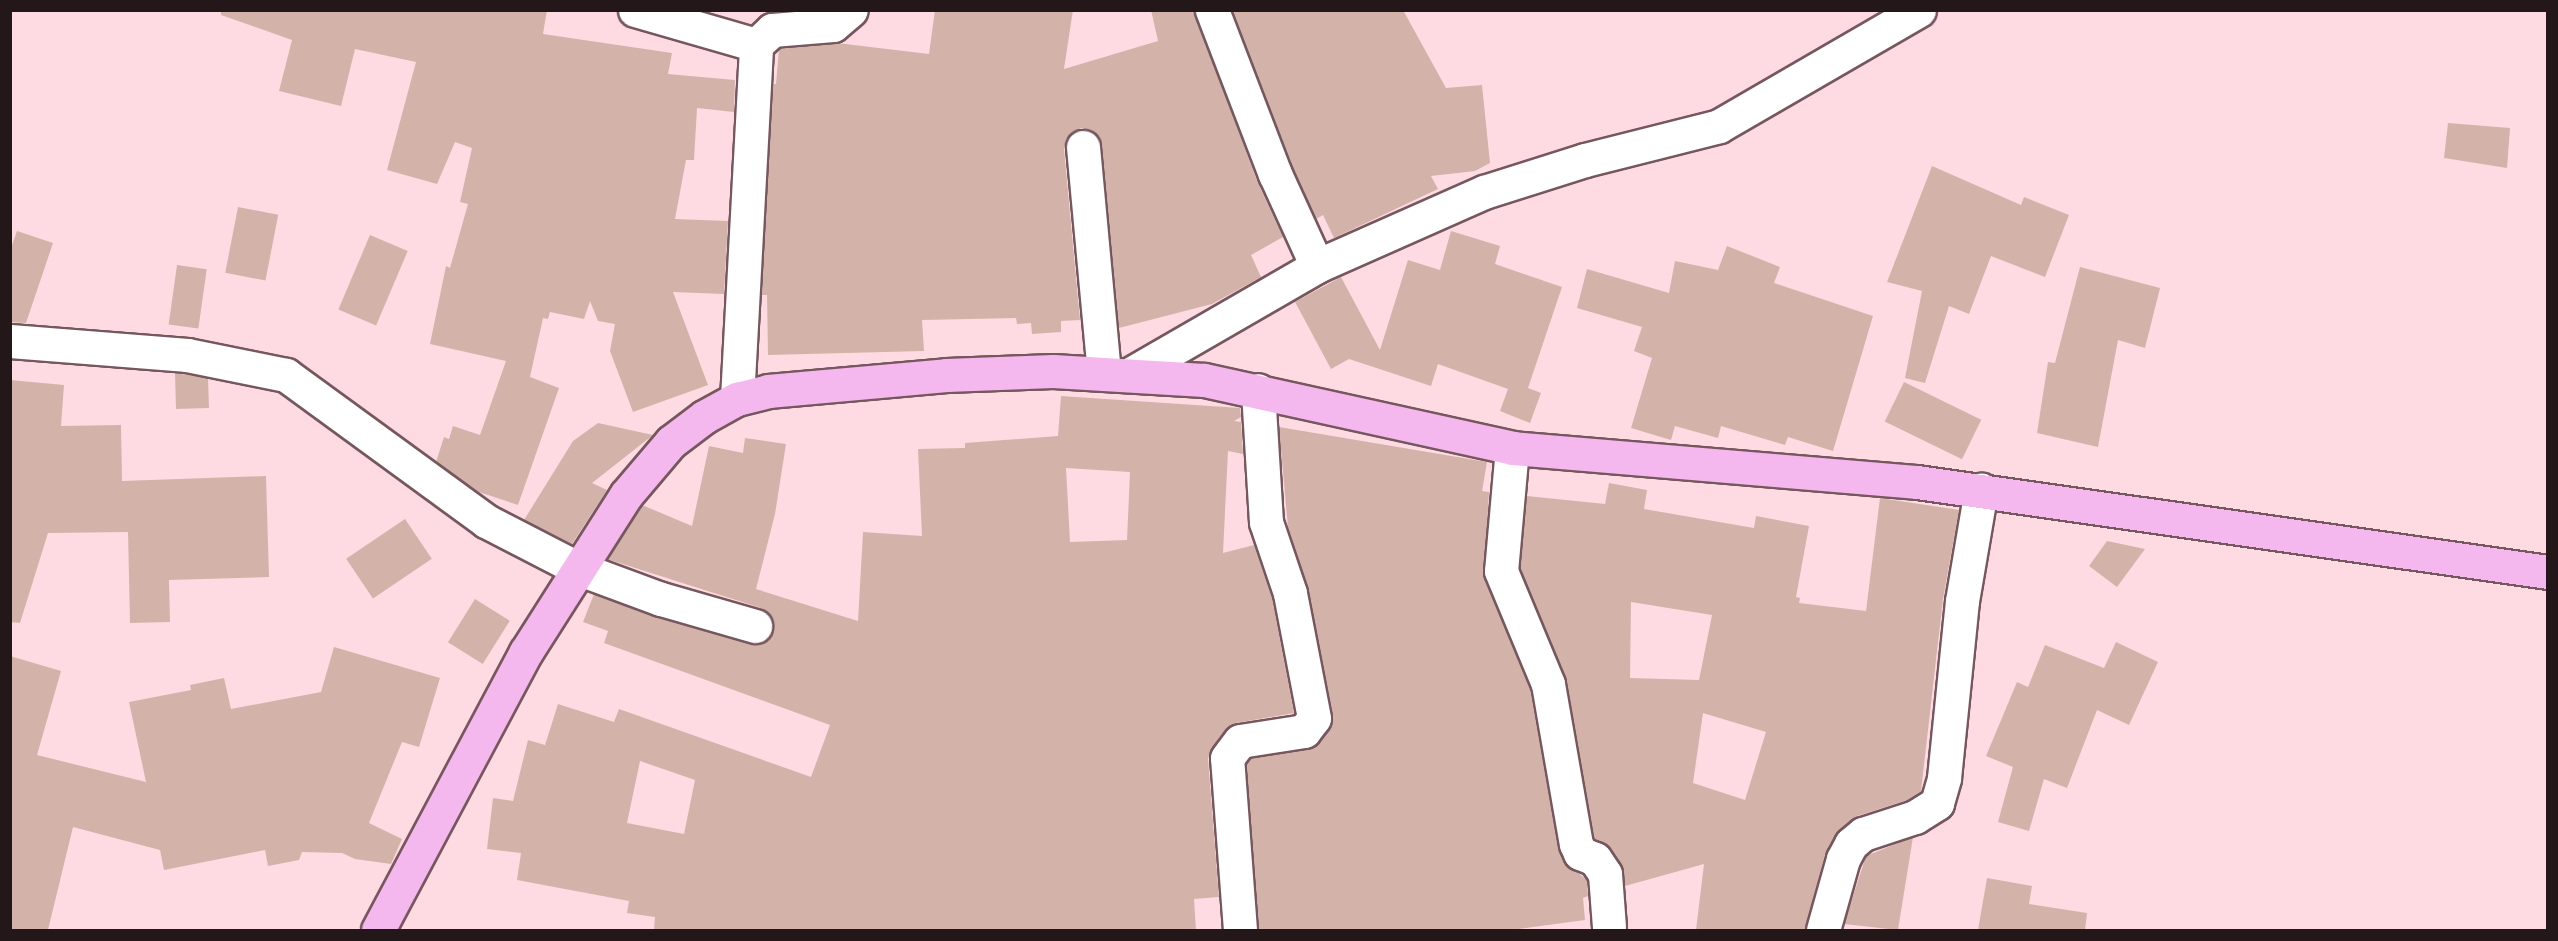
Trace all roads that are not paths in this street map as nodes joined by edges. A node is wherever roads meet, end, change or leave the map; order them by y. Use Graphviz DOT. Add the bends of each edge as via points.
graph roads {
  1 [pos="851,10"];
  2 [pos="1212,10"];
  3 [pos="1919,10"];
  4 [pos="647,12"];
  5 [pos="756,45"];
  6 [pos="1083,147"];
  7 [pos="1317,266"];
  8 [pos="10,341"];
  9 [pos="1118,373"];
  10 [pos="1258,390"];
  11 [pos="737,399"];
  12 [pos="1512,448"];
  13 [pos="1981,490"];
  14 [pos="577,568"];
  15 [pos="2547,572"];
  16 [pos="755,626"];
  17 [pos="1609,927"];
  18 [pos="378,930"];
  19 [pos="1240,930"];
  20 [pos="1823,930"];
  1 -- 5 [label="street" via="833,25 772,30"];
  2 -- 7 [label="street" via="1275,174"];
  3 -- 7 [label="street" via="1719,126 1585,160 1484,192"];
  4 -- 5 [label="street"];
  5 -- 11 [label="street"];
  6 -- 9 [label="street"];
  7 -- 9 [label="street"];
  8 -- 14 [label="street" via="188,355 286,375 451,499"];
  9 -- 10 [label="main road" via="1204,380"];
  9 -- 11 [label="main road" via="946,375 804,387"];
  10 -- 12 [label="main road"];
  10 -- 19 [label="street" via="1266,522 1290,593 1314,718 1304,731 1240,741 1227,758"];
  11 -- 14 [label="main road" via="671,442 626,495"];
  12 -- 13 [label="main road"];
  12 -- 17 [label="street" via="1500,571 1548,684 1577,849 1600,864 1605,874"];
  13 -- 15 [label="main road"];
  13 -- 20 [label="street" via="1962,601 1944,778 1937,803 1915,817 1863,834 1851,844"];
  14 -- 16 [label="street" via="661,599"];
  14 -- 18 [label="main road" via="526,652"];
}
